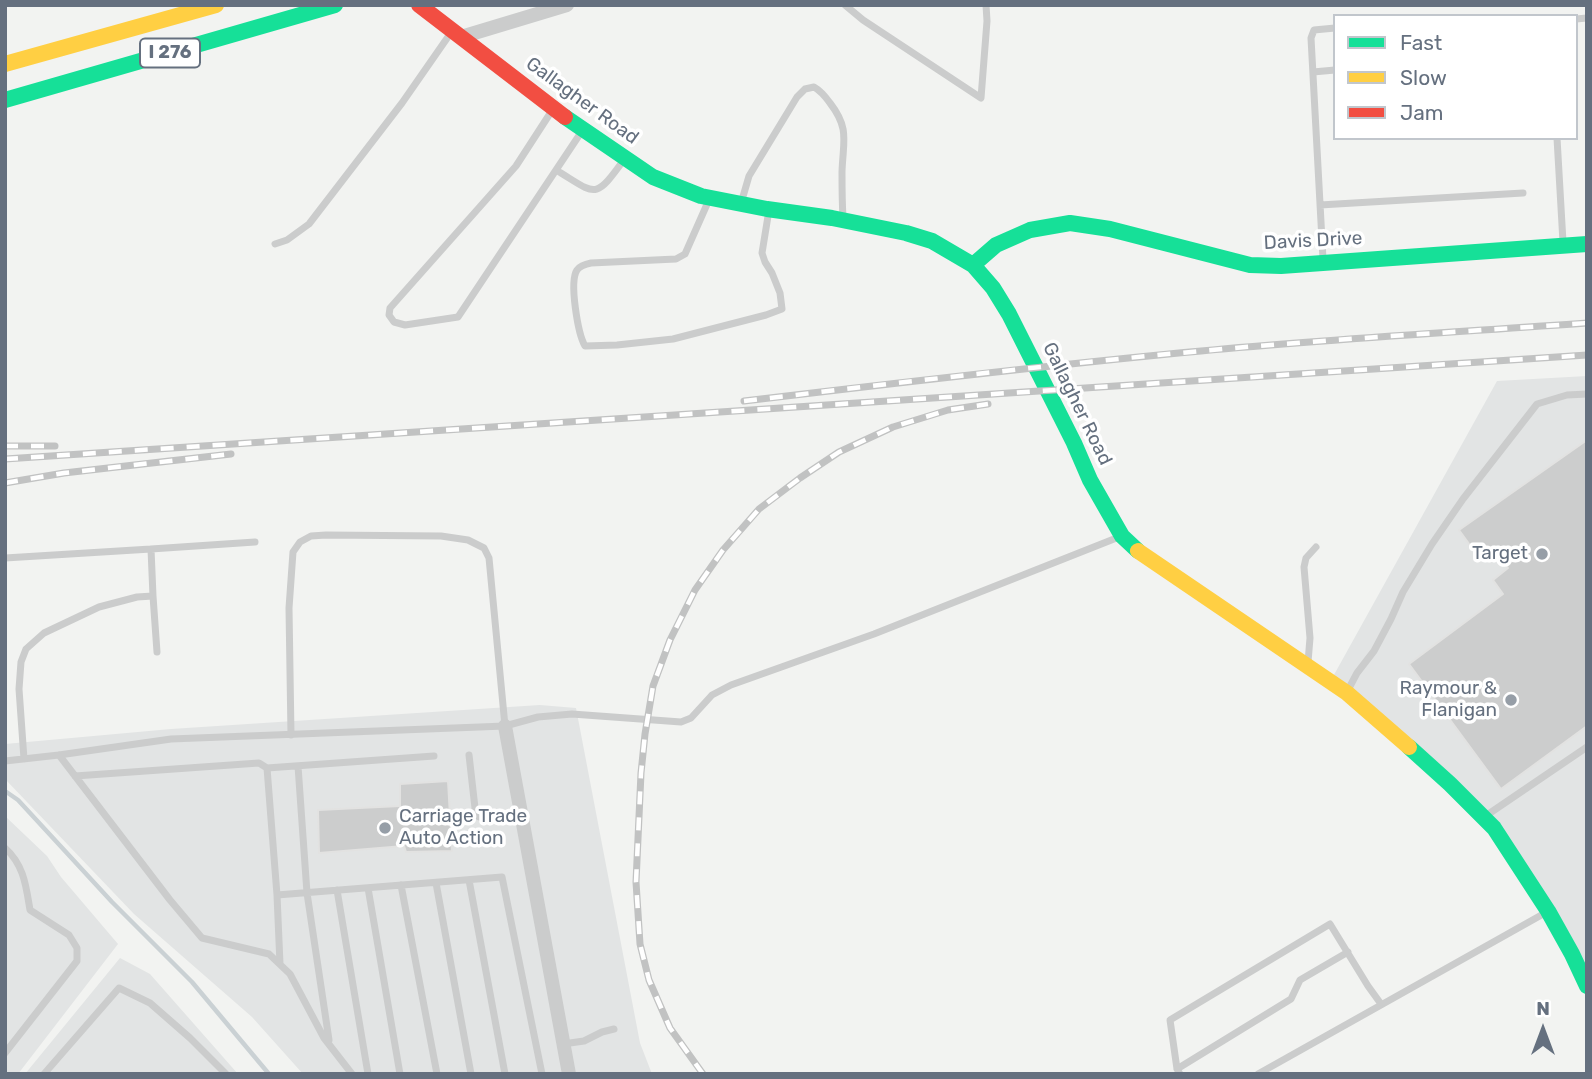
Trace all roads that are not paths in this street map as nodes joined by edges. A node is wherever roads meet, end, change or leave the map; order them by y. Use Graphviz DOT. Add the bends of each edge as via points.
graph roads {
  1 [pos="216,5"];
  2 [pos="335,5"];
  3 [pos="419,5"];
  4 [pos="567,5"];
  5 [pos="845,5"];
  6 [pos="986,5"];
  7 [pos="1333,28"];
  8 [pos="457,34"];
  9 [pos="5,64"];
  10 [pos="1333,70"];
  11 [pos="1313,72"];
  12 [pos="5,100"];
  13 [pos="553,108"];
  14 [pos="583,130"];
  15 [pos="1557,140"];
  16 [pos="625,159"];
  17 [pos="556,170"];
  18 [pos="1523,193"];
  19 [pos="709,198"];
  20 [pos="740,204"];
  21 [pos="1320,205"];
  22 [pos="769,209"];
  23 [pos="843,220"];
  24 [pos="275,244"];
  25 [pos="1587,244"];
  26 [pos="1563,246"];
  27 [pos="1323,263"];
  28 [pos="973,265"];
  29 [pos="1587,394"];
  30 [pos="1122,536"];
  31 [pos="255,542"];
  32 [pos="1316,547"];
  33 [pos="151,549"];
  34 [pos="5,558"];
  35 [pos="153,596"];
  36 [pos="157,652"];
  37 [pos="1308,667"];
  38 [pos="1347,693"];
  39 [pos="505,726"];
  40 [pos="291,734"];
  41 [pos="1587,747"];
  42 [pos="59,755"];
  43 [pos="469,755"];
  44 [pos="433,756"];
  45 [pos="24,759"];
  46 [pos="5,761"];
  47 [pos="298,766"];
  48 [pos="267,768"];
  49 [pos="75,776"];
  50 [pos="522,816"];
  51 [pos="1484,818"];
  52 [pos="5,848"];
  53 [pos="469,880"];
  54 [pos="436,883"];
  55 [pos="401,886"];
  56 [pos="368,888"];
  57 [pos="337,890"];
  58 [pos="307,892"];
  59 [pos="277,895"];
  60 [pos="1548,911"];
  61 [pos="1348,952"];
  62 [pos="280,964"];
  63 [pos="1587,986"];
  64 [pos="1381,1004"];
  65 [pos="614,1029"];
  66 [pos="329,1044"];
  67 [pos="564,1044"];
  68 [pos="5,1053"];
  69 [pos="1178,1071"];
  70 [pos="44,1074"];
  71 [pos="226,1074"];
  72 [pos="352,1074"];
  73 [pos="368,1074"];
  74 [pos="400,1074"];
  75 [pos="437,1074"];
  76 [pos="471,1074"];
  77 [pos="505,1074"];
  78 [pos="541,1074"];
  79 [pos="569,1074"];
  80 [pos="1258,1074"];
  1 -- 9 [label="main road, I 276"];
  2 -- 12 [label="main road, I 276"];
  3 -- 8 [label="main road, Gallagher Road"];
  4 -- 8 [label="street"];
  5 -- 6 [label="lane" via="981,98"];
  7 -- 11 [label="lane" via="1314,30"];
  8 -- 13 [label="main road, Gallagher Road"];
  8 -- 24 [label="lane" via="309,224"];
  10 -- 11 [label="lane"];
  11 -- 21 [label="lane"];
  13 -- 14 [label="main road, Gallagher Road"];
  13 -- 17 [label="lane" via="516,166 390,309 394,322 405,325 458,317"];
  14 -- 16 [label="main road, Gallagher Road"];
  14 -- 17 [label="lane"];
  15 -- 26 [label="lane"];
  16 -- 17 [label="lane" via="598,190 589,190"];
  16 -- 19 [label="main road, Gallagher Road" via="653,177"];
  18 -- 21 [label="lane"];
  19 -- 20 [label="main road, Gallagher Road"];
  19 -- 22 [label="lane" via="685,254 676,259 592,263 577,270 576,318 586,346 673,340 782,309 762,253"];
  20 -- 22 [label="main road, Gallagher Road"];
  20 -- 23 [label="lane" via="749,176 797,97 814,87 839,115 845,136"];
  21 -- 27 [label="lane"];
  22 -- 23 [label="main road, Gallagher Road"];
  23 -- 28 [label="main road, Gallagher Road" via="932,241"];
  25 -- 26 [label="main road, Davis Drive"];
  26 -- 27 [label="main road, Davis Drive"];
  27 -- 28 [label="main road, Davis Drive" via="1250,265 1070,223 1030,230 996,245"];
  28 -- 30 [label="main road, Gallagher Road" via="1009,314"];
  29 -- 38 [label="lane" via="1537,404 1432,544"];
  30 -- 37 [label="main road, Gallagher Road"];
  30 -- 39 [label="lane" via="731,685 681,722 572,714"];
  31 -- 33 [label="lane"];
  32 -- 37 [label="lane" via="1304,567"];
  33 -- 34 [label="lane"];
  33 -- 35 [label="lane"];
  35 -- 36 [label="lane"];
  35 -- 45 [label="lane" via="99,607 44,633 26,649 19,689"];
  37 -- 38 [label="main road, Gallagher Road"];
  38 -- 51 [label="main road, Gallagher Road"];
  39 -- 40 [label="lane"];
  39 -- 40 [label="lane" via="489,558 484,548 442,536 326,535 311,536 293,552"];
  39 -- 50 [label="street"];
  40 -- 42 [label="lane" via="171,739"];
  41 -- 51 [label="lane"];
  42 -- 45 [label="lane"];
  42 -- 49 [label="lane"];
  43 -- 50 [label="lane" via="477,816 487,820"];
  44 -- 47 [label="lane"];
  45 -- 46 [label="lane"];
  47 -- 48 [label="lane"];
  47 -- 58 [label="lane"];
  48 -- 49 [label="lane" via="258,763"];
  48 -- 59 [label="lane"];
  49 -- 62 [label="lane" via="202,938 269,954"];
  50 -- 67 [label="street"];
  51 -- 60 [label="main road, Gallagher Road"];
  52 -- 68 [label="lane" via="24,874 30,910 69,934 77,948 77,961"];
  53 -- 54 [label="lane"];
  53 -- 77 [label="lane"];
  53 -- 78 [label="lane" via="502,877"];
  54 -- 55 [label="lane"];
  54 -- 76 [label="lane"];
  55 -- 56 [label="lane"];
  55 -- 75 [label="lane"];
  56 -- 57 [label="lane"];
  56 -- 74 [label="lane"];
  57 -- 58 [label="lane"];
  57 -- 73 [label="lane"];
  58 -- 59 [label="lane"];
  58 -- 66 [label="lane"];
  59 -- 62 [label="lane"];
  60 -- 63 [label="main road, Gallagher Road"];
  60 -- 64 [label="lane"];
  61 -- 64 [label="lane"];
  61 -- 69 [label="lane" via="1300,980 1291,999"];
  61 -- 69 [label="lane" via="1330,924 1170,1020"];
  62 -- 66 [label="lane"];
  64 -- 80 [label="lane"];
  65 -- 67 [label="lane"];
  66 -- 72 [label="lane"];
  67 -- 79 [label="street"];
  70 -- 71 [label="lane" via="119,988 150,1003"];
}
